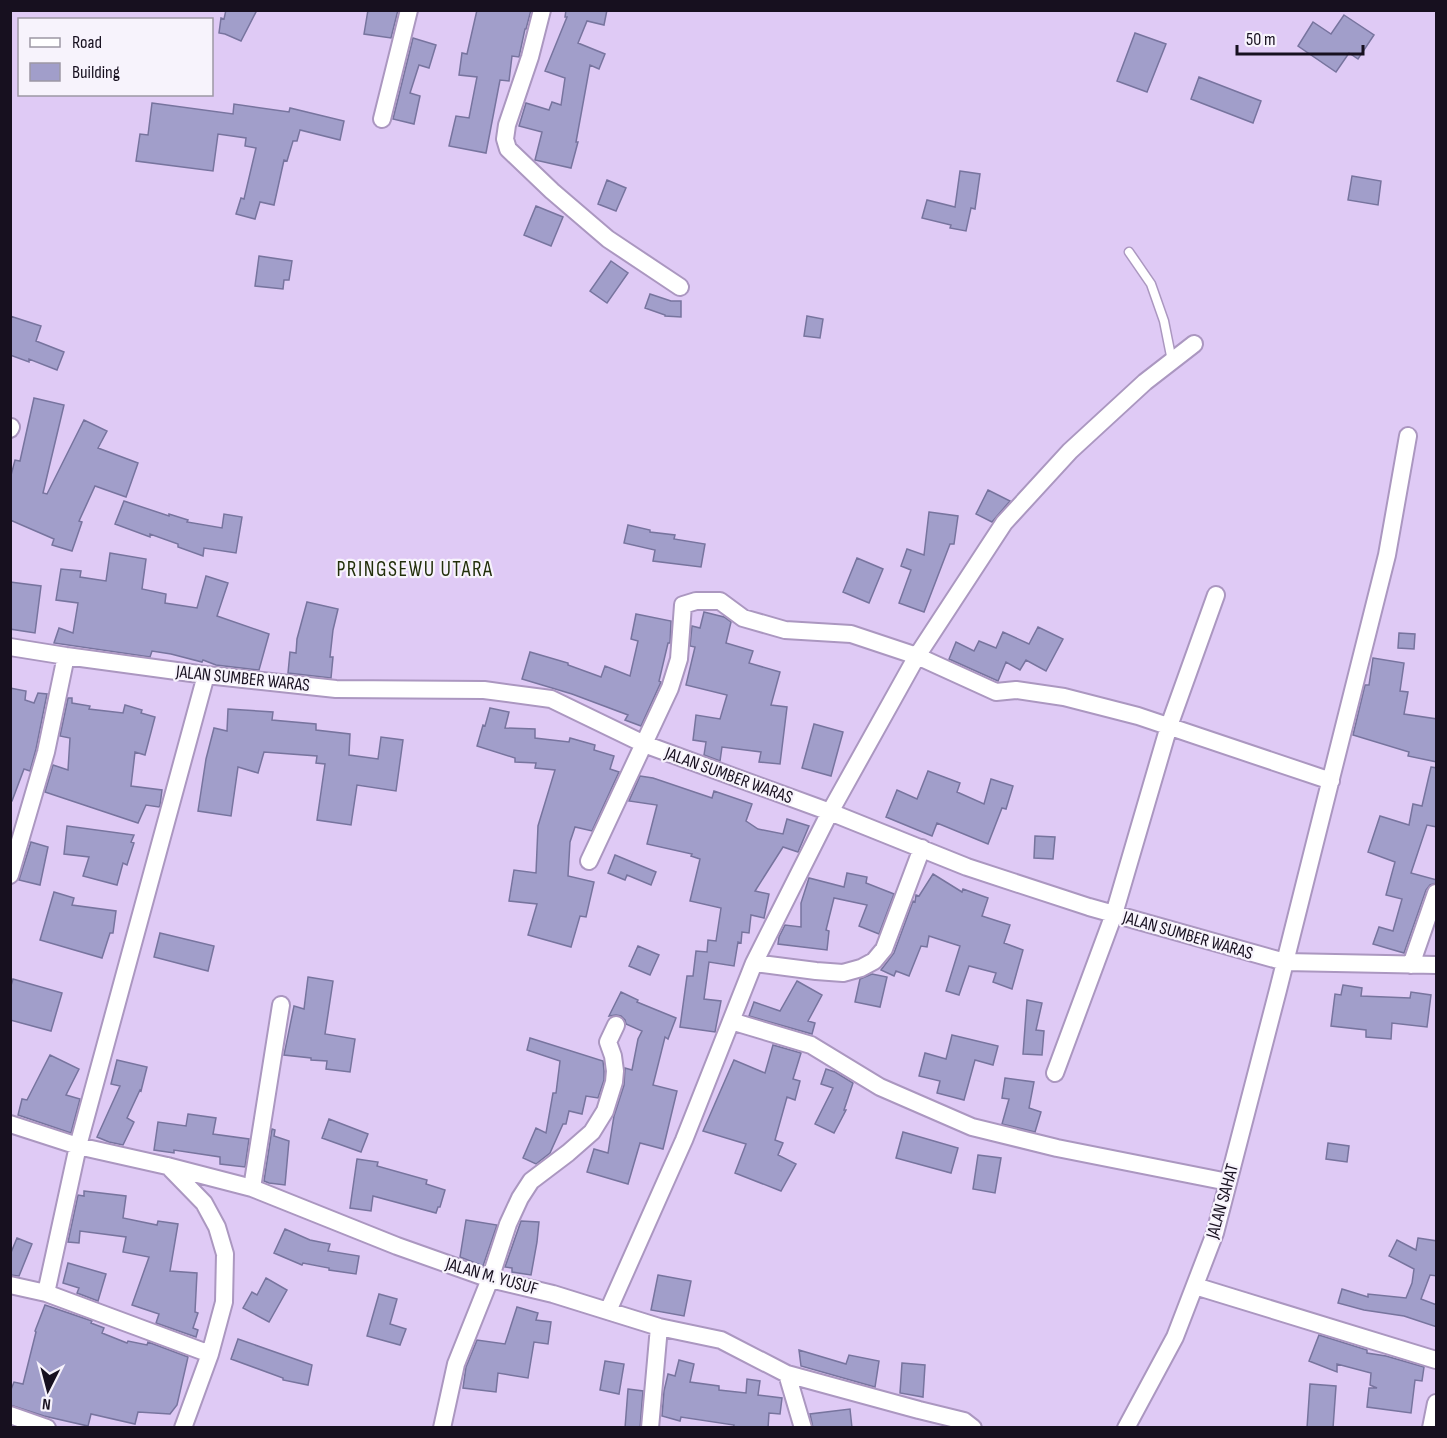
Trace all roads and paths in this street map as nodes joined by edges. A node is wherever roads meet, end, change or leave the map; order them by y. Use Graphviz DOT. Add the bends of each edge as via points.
graph roads {
  1 [pos="409,10"];
  2 [pos="542,10"];
  3 [pos="382,119"];
  4 [pos="1129,252"];
  5 [pos="680,287"];
  6 [pos="1194,344"];
  7 [pos="1172,361"];
  8 [pos="1408,436"];
  9 [pos="1216,595"];
  10 [pos="10,647"];
  11 [pos="66,656"];
  12 [pos="917,656"];
  13 [pos="206,675"];
  14 [pos="1169,726"];
  15 [pos="644,744"];
  16 [pos="1331,781"];
  17 [pos="830,812"];
  18 [pos="922,848"];
  19 [pos="589,861"];
  20 [pos="10,875"];
  21 [pos="1437,893"];
  22 [pos="1114,914"];
  23 [pos="1285,962"];
  24 [pos="754,963"];
  25 [pos="1411,965"];
  26 [pos="1437,965"];
  27 [pos="281,1005"];
  28 [pos="731,1021"];
  29 [pos="616,1025"];
  30 [pos="1055,1072"];
  31 [pos="10,1124"];
  32 [pos="78,1146"];
  33 [pos="167,1166"];
  34 [pos="1228,1182"];
  35 [pos="252,1188"];
  36 [pos="490,1279"];
  37 [pos="10,1285"];
  38 [pos="1195,1286"];
  39 [pos="46,1293"];
  40 [pos="608,1311"];
  41 [pos="659,1327"];
  42 [pos="210,1354"];
  43 [pos="1437,1360"];
  44 [pos="787,1374"];
  45 [pos="1437,1403"];
  46 [pos="10,1415"];
  47 [pos="46,1428"];
  48 [pos="183,1428"];
  49 [pos="442,1428"];
  50 [pos="650,1428"];
  51 [pos="802,1428"];
  52 [pos="973,1428"];
  53 [pos="1126,1428"];
  54 [pos="1431,1428"];
  1 -- 3 [label="street"];
  2 -- 5 [label="street" via="507,124 508,149 608,239"];
  4 -- 7 [label="lane" via="1151,284"];
  6 -- 7 [label="street"];
  7 -- 12 [label="street" via="1070,451 1004,523"];
  8 -- 16 [label="street, JALAN SAHAT" via="1387,555"];
  9 -- 14 [label="street"];
  10 -- 11 [label="street, JALAN SUMBER WARAS"];
  11 -- 13 [label="street, JALAN SUMBER WARAS"];
  11 -- 20 [label="street" via="46,752"];
  12 -- 14 [label="street" via="996,692 1016,690 1064,697"];
  12 -- 15 [label="street" via="851,634 784,630 743,618 720,601 683,605 679,659"];
  12 -- 17 [label="street"];
  13 -- 15 [label="street, JALAN SUMBER WARAS" via="336,689 484,690 551,699"];
  13 -- 32 [label="street"];
  14 -- 16 [label="street"];
  14 -- 22 [label="street"];
  15 -- 17 [label="street, JALAN SUMBER WARAS"];
  15 -- 19 [label="street"];
  16 -- 23 [label="street, JALAN SAHAT"];
  17 -- 18 [label="street, JALAN SUMBER WARAS"];
  17 -- 24 [label="street"];
  18 -- 22 [label="street, JALAN SUMBER WARAS" via="967,867"];
  18 -- 24 [label="street" via="884,949 874,961 843,973"];
  21 -- 25 [label="street"];
  22 -- 23 [label="street, JALAN SUMBER WARAS"];
  22 -- 30 [label="street"];
  23 -- 25 [label="street, JALAN SUMBER WARAS"];
  23 -- 34 [label="street, JALAN SAHAT"];
  24 -- 28 [label="street"];
  25 -- 26 [label="street, JALAN SUMBER WARAS"];
  27 -- 35 [label="street"];
  28 -- 34 [label="street" via="811,1045 880,1087 972,1127"];
  28 -- 40 [label="street" via="684,1140"];
  29 -- 36 [label="street" via="608,1042 615,1071 605,1111 592,1132 531,1181 508,1224"];
  31 -- 32 [label="street, JALAN M. YUSUF"];
  32 -- 33 [label="street, JALAN M. YUSUF"];
  32 -- 39 [label="street"];
  33 -- 35 [label="street, JALAN M. YUSUF"];
  33 -- 42 [label="street" via="204,1203 225,1254 224,1302"];
  34 -- 38 [label="street, JALAN SAHAT" via="1215,1233"];
  35 -- 36 [label="street, JALAN M. YUSUF"];
  36 -- 40 [label="street, JALAN M. YUSUF"];
  36 -- 49 [label="street" via="456,1364"];
  37 -- 39 [label="street"];
  38 -- 43 [label="street"];
  38 -- 53 [label="street, JALAN SAHAT" via="1175,1337"];
  39 -- 42 [label="street"];
  40 -- 41 [label="street, JALAN M. YUSUF"];
  41 -- 44 [label="street, JALAN M. YUSUF" via="721,1340"];
  41 -- 50 [label="street"];
  42 -- 48 [label="street"];
  44 -- 51 [label="street"];
  44 -- 52 [label="street, JALAN M. YUSUF" via="964,1421"];
  45 -- 54 [label="street"];
  46 -- 47 [label="street"];
}
